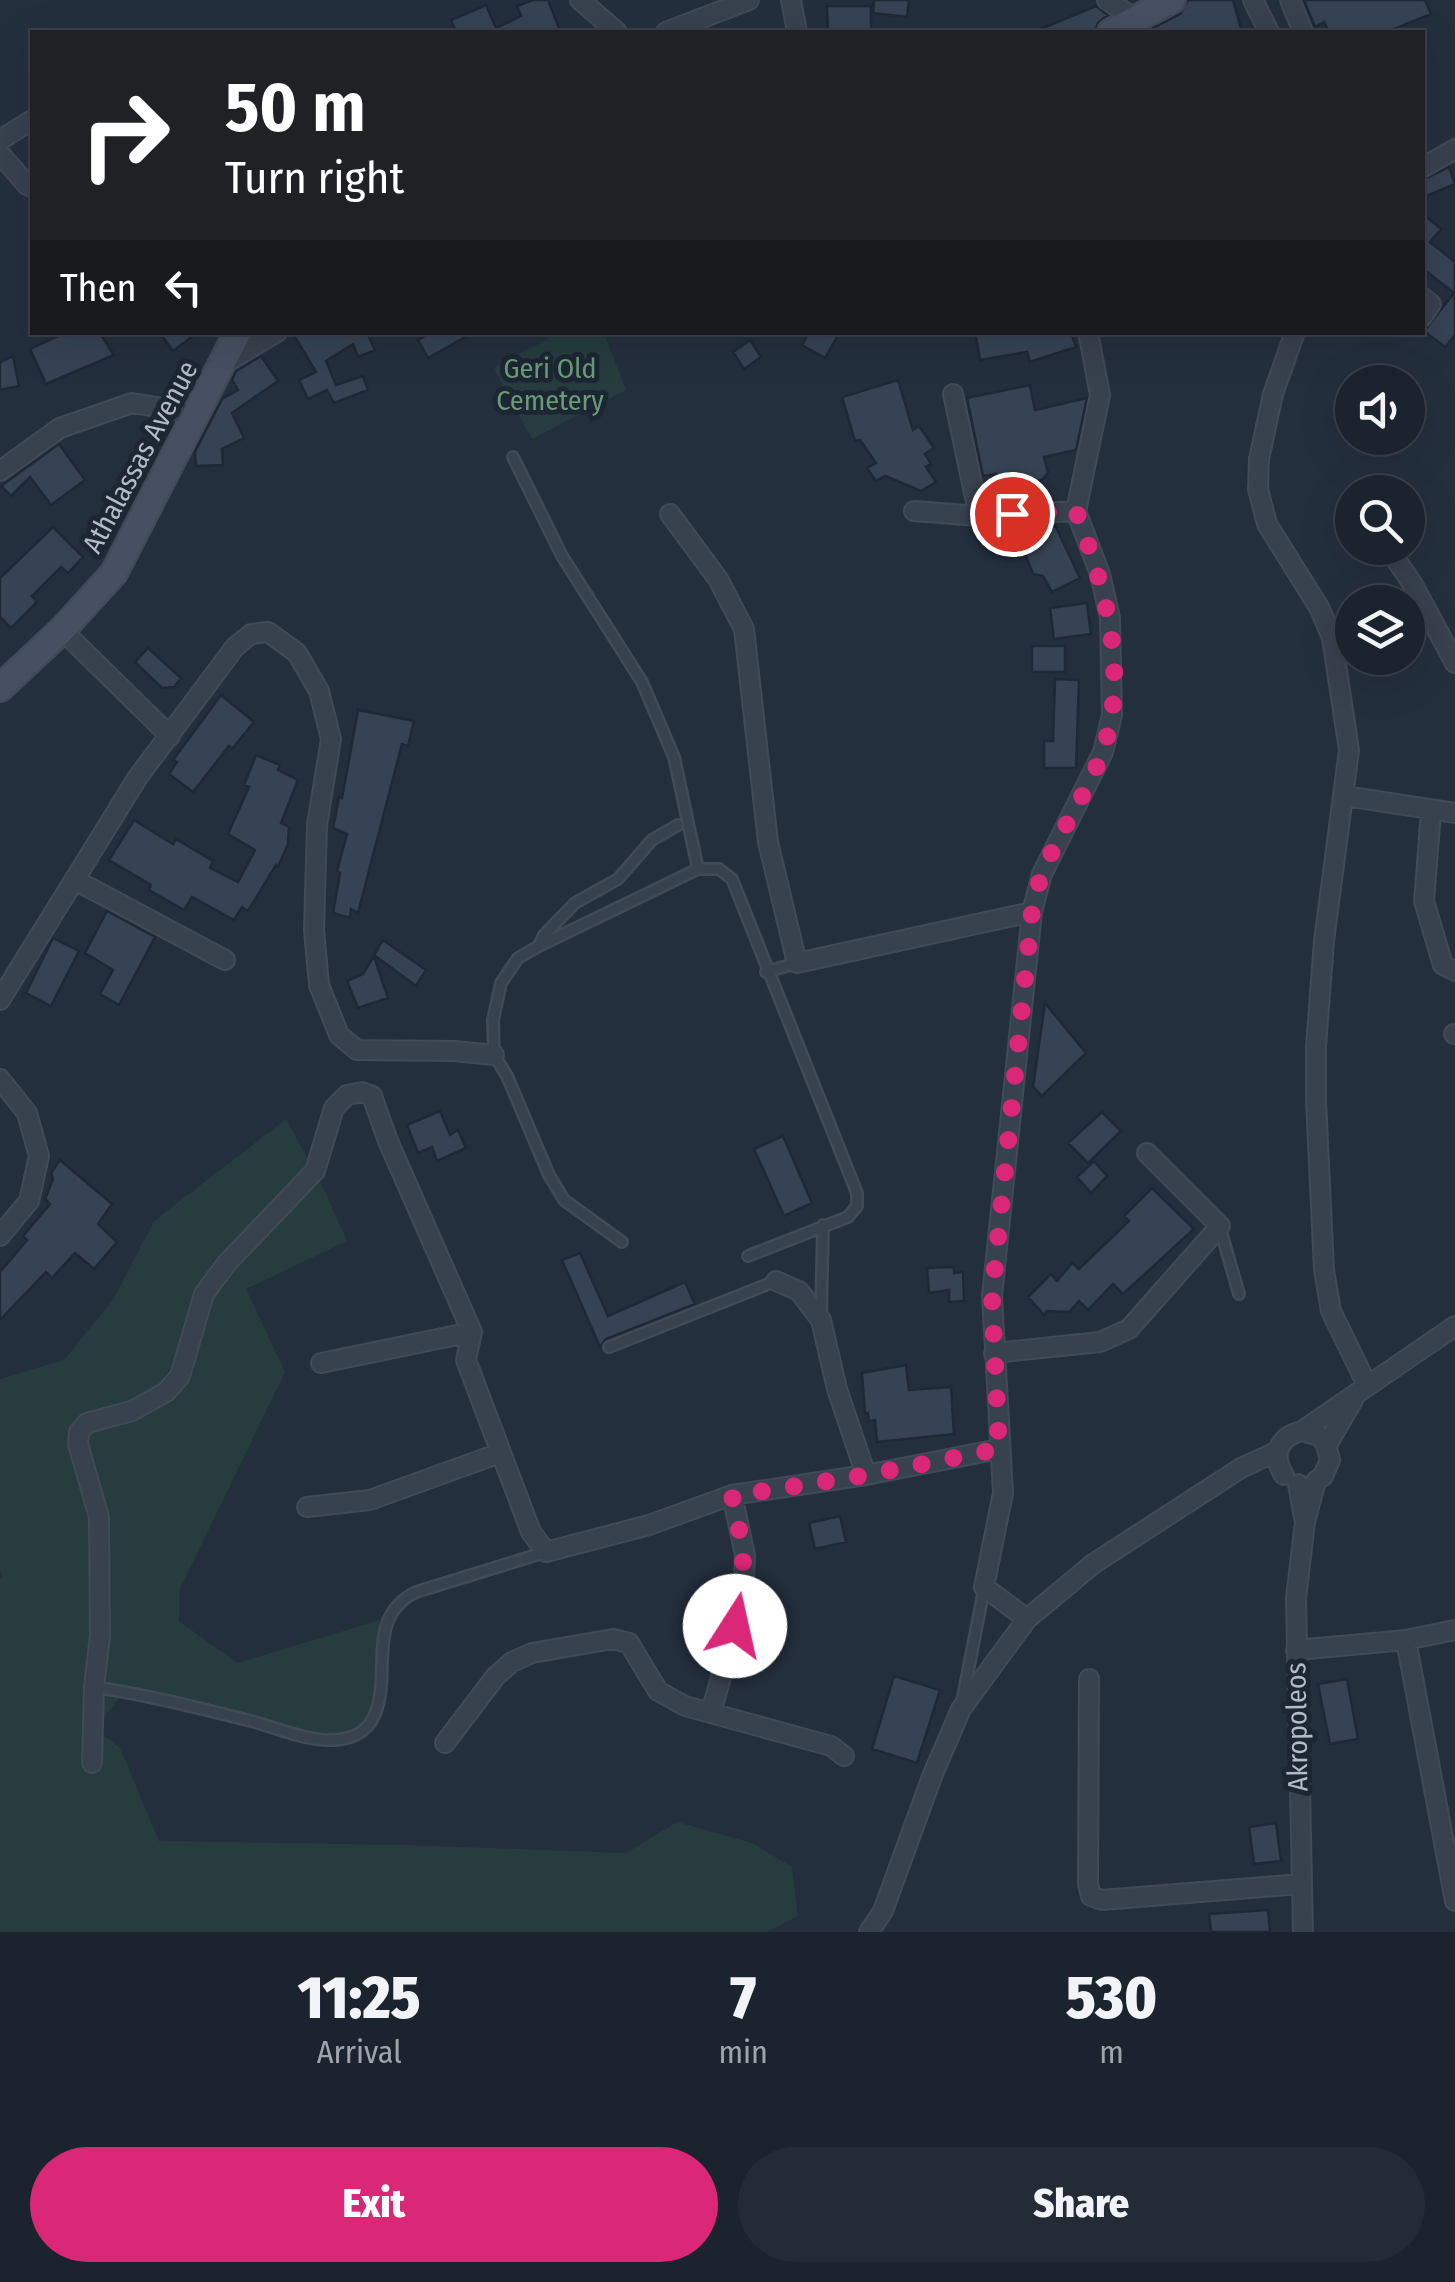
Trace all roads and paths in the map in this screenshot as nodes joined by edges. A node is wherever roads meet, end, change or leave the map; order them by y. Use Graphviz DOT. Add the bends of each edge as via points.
graph roads {
  1 [pos="580,0"];
  2 [pos="749,0"];
  3 [pos="792,0"];
  4 [pos="1107,0"];
  5 [pos="1172,0"];
  6 [pos="1253,0"];
  7 [pos="1290,0"];
  8 [pos="1135,19"];
  9 [pos="615,30"];
  10 [pos="671,30"];
  11 [pos="797,30"];
  12 [pos="1115,30"];
  13 [pos="1268,30"];
  14 [pos="1303,30"];
  15 [pos="30,121"];
  16 [pos="0,140"];
  17 [pos="1455,149"];
  18 [pos="0,154"];
  19 [pos="1425,166"];
  20 [pos="30,185"];
  21 [pos="237,335"];
  22 [pos="272,335"];
  23 [pos="1089,335"];
  24 [pos="1294,335"];
  25 [pos="222,365"];
  26 [pos="953,394"];
  27 [pos="196,418"];
  28 [pos="513,457"];
  29 [pos="0,471"];
  30 [pos="914,511"];
  31 [pos="1076,511"];
  32 [pos="670,514"];
  33 [pos="979,516"];
  34 [pos="1400,565"];
  35 [pos="62,630"];
  36 [pos="1455,663"];
  37 [pos="0,688"];
  38 [pos="170,736"];
  39 [pos="1345,796"];
  40 [pos="1431,812"];
  41 [pos="1455,813"];
  42 [pos="678,825"];
  43 [pos="698,869"];
  44 [pos="75,880"];
  45 [pos="1032,912"];
  46 [pos="539,946"];
  47 [pos="226,960"];
  48 [pos="796,963"];
  49 [pos="1455,971"];
  50 [pos="766,972"];
  51 [pos="0,1000"];
  52 [pos="494,1055"];
  53 [pos="0,1079"];
  54 [pos="1147,1153"];
  55 [pos="823,1225"];
  56 [pos="1220,1226"];
  57 [pos="0,1236"];
  58 [pos="622,1242"];
  59 [pos="748,1256"];
  60 [pos="776,1281"];
  61 [pos="1239,1294"];
  62 [pos="821,1320"];
  63 [pos="1455,1326"];
  64 [pos="472,1332"];
  65 [pos="609,1347"];
  66 [pos="994,1353"];
  67 [pos="321,1364"];
  68 [pos="1363,1388"];
  69 [pos="1302,1431"];
  70 [pos="1326,1445"];
  71 [pos="999,1449"];
  72 [pos="1278,1451"];
  73 [pos="500,1453"];
  74 [pos="1241,1468"];
  75 [pos="866,1475"];
  76 [pos="1299,1480"];
  77 [pos="732,1496"];
  78 [pos="307,1507"];
  79 [pos="546,1552"];
  80 [pos="984,1587"];
  81 [pos="1027,1619"];
  82 [pos="1455,1630"];
  83 [pos="1406,1640"];
  84 [pos="1296,1650"];
  85 [pos="1089,1679"];
  86 [pos="94,1688"];
  87 [pos="960,1709"];
  88 [pos="711,1713"];
  89 [pos="445,1743"];
  90 [pos="844,1756"];
  91 [pos="92,1763"];
  92 [pos="1300,1884"];
  93 [pos="1455,1900"];
  94 [pos="869,1932"];
  95 [pos="1303,1932"];
  1 -- 9 [label="street"];
  2 -- 10 [label="street"];
  3 -- 11 [label="street"];
  4 -- 8 [label="street"];
  5 -- 8 [label="main road"];
  6 -- 13 [label="street"];
  7 -- 14 [label="street"];
  8 -- 12 [label="main road"];
  15 -- 16 [label="street"];
  17 -- 19 [label="street"];
  18 -- 20 [label="street"];
  21 -- 25 [label="main road, Athalassas Avenue"];
  22 -- 25 [label="street"];
  23 -- 31 [label="street" via="1100,395"];
  24 -- 39 [label="street" via="1273,394 1258,489 1267,524 1332,638 1349,750"];
  25 -- 27 [label="main road, Athalassas Avenue"];
  26 -- 33 [label="street"];
  27 -- 29 [label="street" via="132,403 60,428"];
  27 -- 35 [label="main road, Athalassas Avenue" via="114,573"];
  28 -- 43 [label="lane" via="562,556 642,682 674,757"];
  30 -- 33 [label="street"];
  31 -- 33 [label="street"];
  31 -- 45 [label="street" via="1110,618 1112,715 1102,752 1042,874"];
  32 -- 48 [label="street" via="718,579 744,629 768,842"];
  34 -- 36 [label="street"];
  35 -- 37 [label="main road, Athalassas Avenue"];
  35 -- 38 [label="street"];
  38 -- 44 [label="street"];
  38 -- 52 [label="street" via="252,634 268,632 296,652 320,691 332,739 317,824 314,930 320,985 339,1035 357,1050"];
  39 -- 40 [label="street"];
  39 -- 68 [label="street" via="1324,941 1316,1100 1324,1270 1331,1311"];
  40 -- 41 [label="street"];
  40 -- 49 [label="street" via="1424,901 1442,966"];
  42 -- 46 [label="lane" via="652,840 618,878 575,903"];
  43 -- 46 [label="lane"];
  43 -- 50 [label="lane" via="719,869 732,880"];
  44 -- 47 [label="street"];
  44 -- 51 [label="street"];
  45 -- 48 [label="street"];
  45 -- 66 [label="street" via="992,1296"];
  46 -- 52 [label="lane" via="518,958 501,982"];
  48 -- 50 [label="lane"];
  50 -- 55 [label="lane" via="857,1194 848,1217"];
  52 -- 58 [label="lane" via="564,1200"];
  53 -- 57 [label="street" via="27,1113 38,1156 28,1200"];
  54 -- 56 [label="street"];
  55 -- 59 [label="lane"];
  55 -- 62 [label="lane"];
  56 -- 61 [label="lane"];
  56 -- 66 [label="street" via="1129,1329 1100,1342"];
  60 -- 62 [label="street" via="798,1291"];
  60 -- 65 [label="lane"];
  62 -- 75 [label="street"];
  63 -- 68 [label="street"];
  64 -- 67 [label="street"];
  64 -- 73 [label="street" via="466,1360"];
  64 -- 86 [label="street" via="372,1096 347,1095 334,1108 315,1171 204,1294 180,1376 132,1412 79,1432 100,1516"];
  66 -- 71 [label="street"];
  68 -- 69 [label="street"];
  68 -- 70 [label="street"];
  69 -- 70 [label="street"];
  69 -- 72 [label="street"];
  70 -- 76 [label="street" via="1328,1468"];
  71 -- 75 [label="street"];
  71 -- 80 [label="street" via="1002,1493"];
  72 -- 74 [label="street"];
  72 -- 76 [label="street" via="1277,1460"];
  73 -- 78 [label="street" via="370,1500"];
  73 -- 79 [label="street" via="531,1532"];
  74 -- 76 [label="street"];
  74 -- 81 [label="street" via="1093,1564"];
  75 -- 77 [label="street"];
  76 -- 84 [label="street, Akropoleos" via="1305,1522"];
  77 -- 79 [label="street"];
  77 -- 88 [label="street" via="745,1554 743,1597"];
  79 -- 86 [label="lane" via="399,1600 386,1622 378,1708 360,1734 323,1740 164,1698"];
  80 -- 81 [label="street"];
  80 -- 87 [label="lane"];
  81 -- 87 [label="street"];
  82 -- 83 [label="street"];
  83 -- 84 [label="street"];
  83 -- 93 [label="street"];
  84 -- 92 [label="street, Akropoleos"];
  85 -- 92 [label="street" via="1092,1896"];
  86 -- 91 [label="street"];
  87 -- 94 [label="street" via="883,1911"];
  88 -- 89 [label="street" via="658,1691 629,1643 613,1639 512,1662"];
  88 -- 90 [label="street" via="831,1746"];
  92 -- 95 [label="street, Akropoleos"];
}
